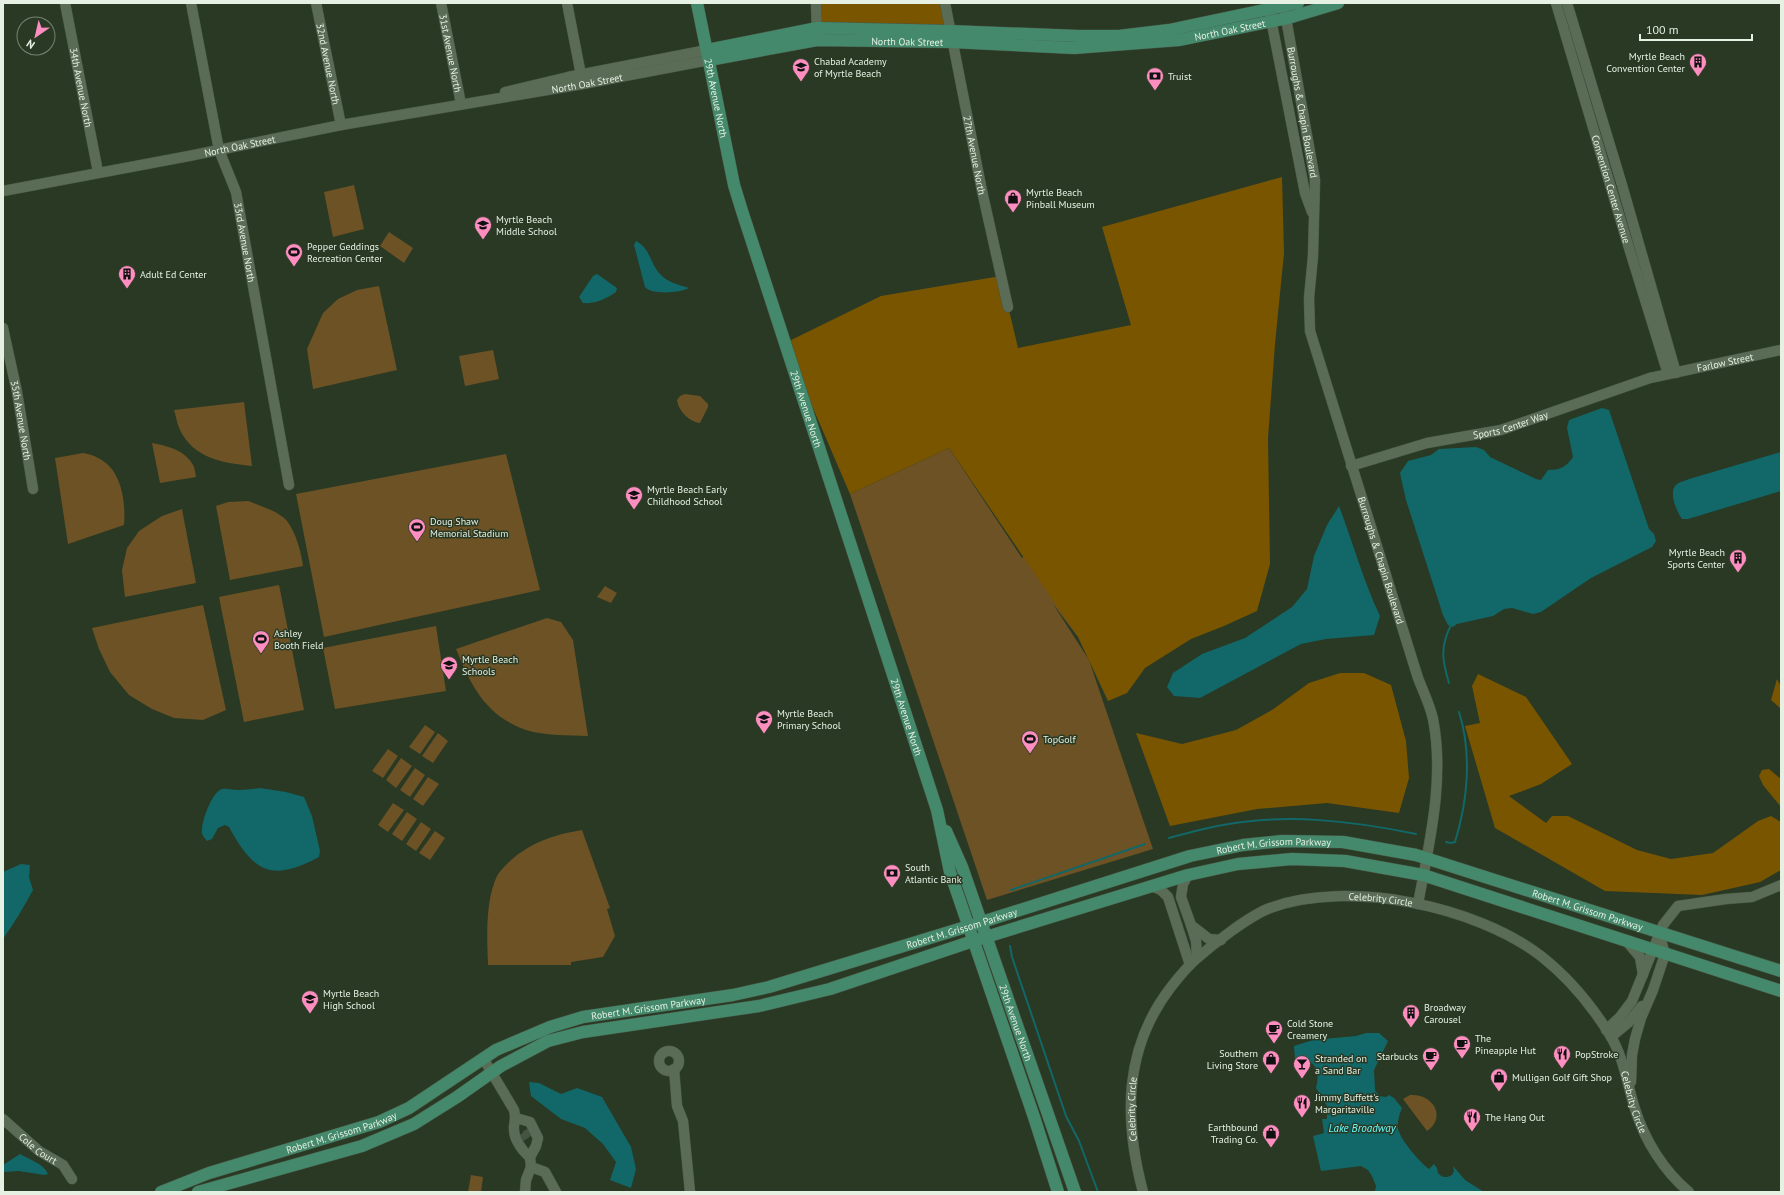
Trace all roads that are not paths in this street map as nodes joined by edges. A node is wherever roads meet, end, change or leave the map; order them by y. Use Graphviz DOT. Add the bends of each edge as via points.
graph roads {
  1 [pos="65,3"];
  2 [pos="191,3"];
  3 [pos="316,3"];
  4 [pos="441,3"];
  5 [pos="567,3"];
  6 [pos="697,3"];
  7 [pos="816,3"];
  8 [pos="945,3"];
  9 [pos="1298,3"];
  10 [pos="1338,3"];
  11 [pos="1556,3"];
  12 [pos="1567,3"];
  13 [pos="1286,12"];
  14 [pos="1271,15"];
  15 [pos="817,34"];
  16 [pos="951,36"];
  17 [pos="708,55"];
  18 [pos="582,79"];
  19 [pos="461,104"];
  20 [pos="341,125"];
  21 [pos="219,150"];
  22 [pos="98,172"];
  23 [pos="3,191"];
  24 [pos="1314,217"];
  25 [pos="1008,307"];
  26 [pos="3,328"];
  27 [pos="1781,350"];
  28 [pos="1672,373"];
  29 [pos="1351,466"];
  30 [pos="289,485"];
  31 [pos="33,489"];
  32 [pos="937,810"];
  33 [pos="1426,858"];
  34 [pos="1188,875"];
  35 [pos="1424,875"];
  36 [pos="1781,885"];
  37 [pos="1151,886"];
  38 [pos="1418,904"];
  39 [pos="982,922"];
  40 [pos="1191,925"];
  41 [pos="969,926"];
  42 [pos="1659,933"];
  43 [pos="987,938"];
  44 [pos="1220,940"];
  45 [pos="973,941"];
  46 [pos="1628,942"];
  47 [pos="1653,950"];
  48 [pos="1665,954"];
  49 [pos="1193,961"];
  50 [pos="1781,971"];
  51 [pos="1642,975"];
  52 [pos="1653,990"];
  53 [pos="1781,991"];
  54 [pos="1608,1033"];
  55 [pos="483,1058"];
  56 [pos="674,1069"];
  57 [pos="492,1073"];
  58 [pos="1631,1092"];
  59 [pos="3,1120"];
  60 [pos="521,1127"];
  61 [pos="536,1146"];
  62 [pos="529,1159"];
  63 [pos="72,1179"];
  64 [pos="161,1192"];
  65 [pos="198,1192"];
  66 [pos="525,1192"];
  67 [pos="556,1192"];
  68 [pos="690,1192"];
  69 [pos="1058,1192"];
  70 [pos="1075,1192"];
  71 [pos="1143,1192"];
  72 [pos="1689,1192"];
  1 -- 22 [label="street, 34th Avenue North"];
  2 -- 21 [label="street, 33rd Avenue North"];
  3 -- 20 [label="street, 32nd Avenue North"];
  4 -- 19 [label="street, 31st Avenue North"];
  5 -- 18 [label="street"];
  6 -- 17 [label="main road, 29th Avenue North"];
  7 -- 15 [label="street"];
  8 -- 16 [label="street, 27th Avenue North"];
  9 -- 13 [label="main road, North Oak Street"];
  10 -- 13 [label="main road, North Oak Street"];
  11 -- 28 [label="street, Convention Center Avenue" via="1625,235"];
  12 -- 28 [label="street, Convention Center Avenue" via="1622,185"];
  13 -- 14 [label="main road, North Oak Street"];
  13 -- 24 [label="street, Burroughs & Chapin Boulevard" via="1315,180"];
  14 -- 16 [label="main road, North Oak Street" via="1178,40 1074,48"];
  14 -- 24 [label="street, Burroughs & Chapin Boulevard" via="1305,193"];
  15 -- 16 [label="main road, North Oak Street"];
  15 -- 17 [label="main road, North Oak Street"];
  16 -- 25 [label="street, 27th Avenue North"];
  17 -- 18 [label="street, North Oak Street"];
  17 -- 32 [label="main road, 29th Avenue North" via="734,186"];
  18 -- 19 [label="street, North Oak Street" via="515,88 476,102"];
  19 -- 20 [label="street, North Oak Street"];
  20 -- 21 [label="street, North Oak Street"];
  21 -- 22 [label="street, North Oak Street"];
  21 -- 30 [label="street, 33rd Avenue North" via="236,192"];
  22 -- 23 [label="street, North Oak Street"];
  24 -- 29 [label="street, Burroughs & Chapin Boulevard" via="1309,298 1310,331"];
  26 -- 31 [label="street, 35th Avenue North" via="17,392"];
  27 -- 28 [label="street, Farlow Street"];
  28 -- 29 [label="street, Sports Center Way" via="1650,378 1501,430 1427,443"];
  29 -- 33 [label="street, Burroughs & Chapin Boulevard" via="1432,717 1438,762"];
  32 -- 39 [label="main road, 29th Avenue North"];
  32 -- 41 [label="main road, 29th Avenue North" via="950,872"];
  33 -- 35 [label="street, Burroughs & Chapin Boulevard"];
  33 -- 39 [label="main road, Robert M. Grissom Parkway" via="1343,842 1282,841 1243,845 1190,856"];
  33 -- 42 [label="main road, Robert M. Grissom Parkway"];
  34 -- 35 [label="main road, Robert M. Grissom Parkway" via="1252,862 1313,859 1363,863"];
  34 -- 37 [label="main road, Robert M. Grissom Parkway"];
  34 -- 40 [label="street" via="1183,884 1181,897"];
  35 -- 38 [label="street, Burroughs & Chapin Boulevard"];
  35 -- 46 [label="main road, Robert M. Grissom Parkway"];
  36 -- 42 [label="street" via="1752,897 1726,898 1678,906"];
  37 -- 43 [label="main road, Robert M. Grissom Parkway"];
  37 -- 49 [label="street" via="1161,890 1168,897"];
  38 -- 44 [label="street, Celebrity Circle" via="1354,896 1293,902 1269,908"];
  38 -- 54 [label="street, Celebrity Circle" via="1475,920 1527,946 1572,985"];
  39 -- 41 [label="main road, Robert M. Grissom Parkway"];
  39 -- 43 [label="main road, 29th Avenue North"];
  40 -- 44 [label="street" via="1209,939"];
  40 -- 49 [label="street" via="1196,941"];
  41 -- 45 [label="main road, 29th Avenue North"];
  41 -- 55 [label="main road, Robert M. Grissom Parkway" via="769,987 733,995 583,1017 550,1027"];
  42 -- 47 [label="street"];
  42 -- 48 [label="street"];
  42 -- 50 [label="main road, Robert M. Grissom Parkway"];
  43 -- 45 [label="main road, Robert M. Grissom Parkway"];
  43 -- 70 [label="main road, 29th Avenue North"];
  44 -- 49 [label="street, Celebrity Circle"];
  45 -- 57 [label="main road, Robert M. Grissom Parkway" via="830,989 759,1006 583,1032 548,1041"];
  45 -- 69 [label="main road, 29th Avenue North"];
  46 -- 47 [label="main road, Robert M. Grissom Parkway"];
  46 -- 51 [label="street" via="1640,957"];
  47 -- 48 [label="main road, Robert M. Grissom Parkway"];
  47 -- 51 [label="street"];
  48 -- 52 [label="street"];
  48 -- 53 [label="main road, Robert M. Grissom Parkway"];
  49 -- 71 [label="street, Celebrity Circle" via="1152,1015 1140,1044 1133,1071 1131,1121 1136,1164"];
  51 -- 54 [label="street" via="1637,993 1630,1005"];
  52 -- 54 [label="street" via="1628,1023"];
  52 -- 58 [label="street" via="1635,1039"];
  54 -- 58 [label="street, Celebrity Circle" via="1620,1057"];
  55 -- 57 [label="street"];
  55 -- 64 [label="main road, Robert M. Grissom Parkway" via="408,1108 379,1122 209,1173"];
  56 -- 68 [label="street" via="677,1106 683,1121"];
  57 -- 60 [label="street"];
  57 -- 65 [label="main road, Robert M. Grissom Parkway" via="414,1124 362,1146"];
  58 -- 72 [label="street, Celebrity Circle" via="1647,1140 1666,1168"];
  59 -- 63 [label="street, Cole Court" via="39,1151 63,1165"];
  60 -- 61 [label="street"];
  60 -- 61 [label="street" via="530,1122 538,1138"];
  60 -- 62 [label="street"];
  60 -- 62 [label="street" via="516,1138"];
  61 -- 62 [label="street"];
  62 -- 66 [label="street"];
  62 -- 67 [label="street" via="545,1172"];
}
